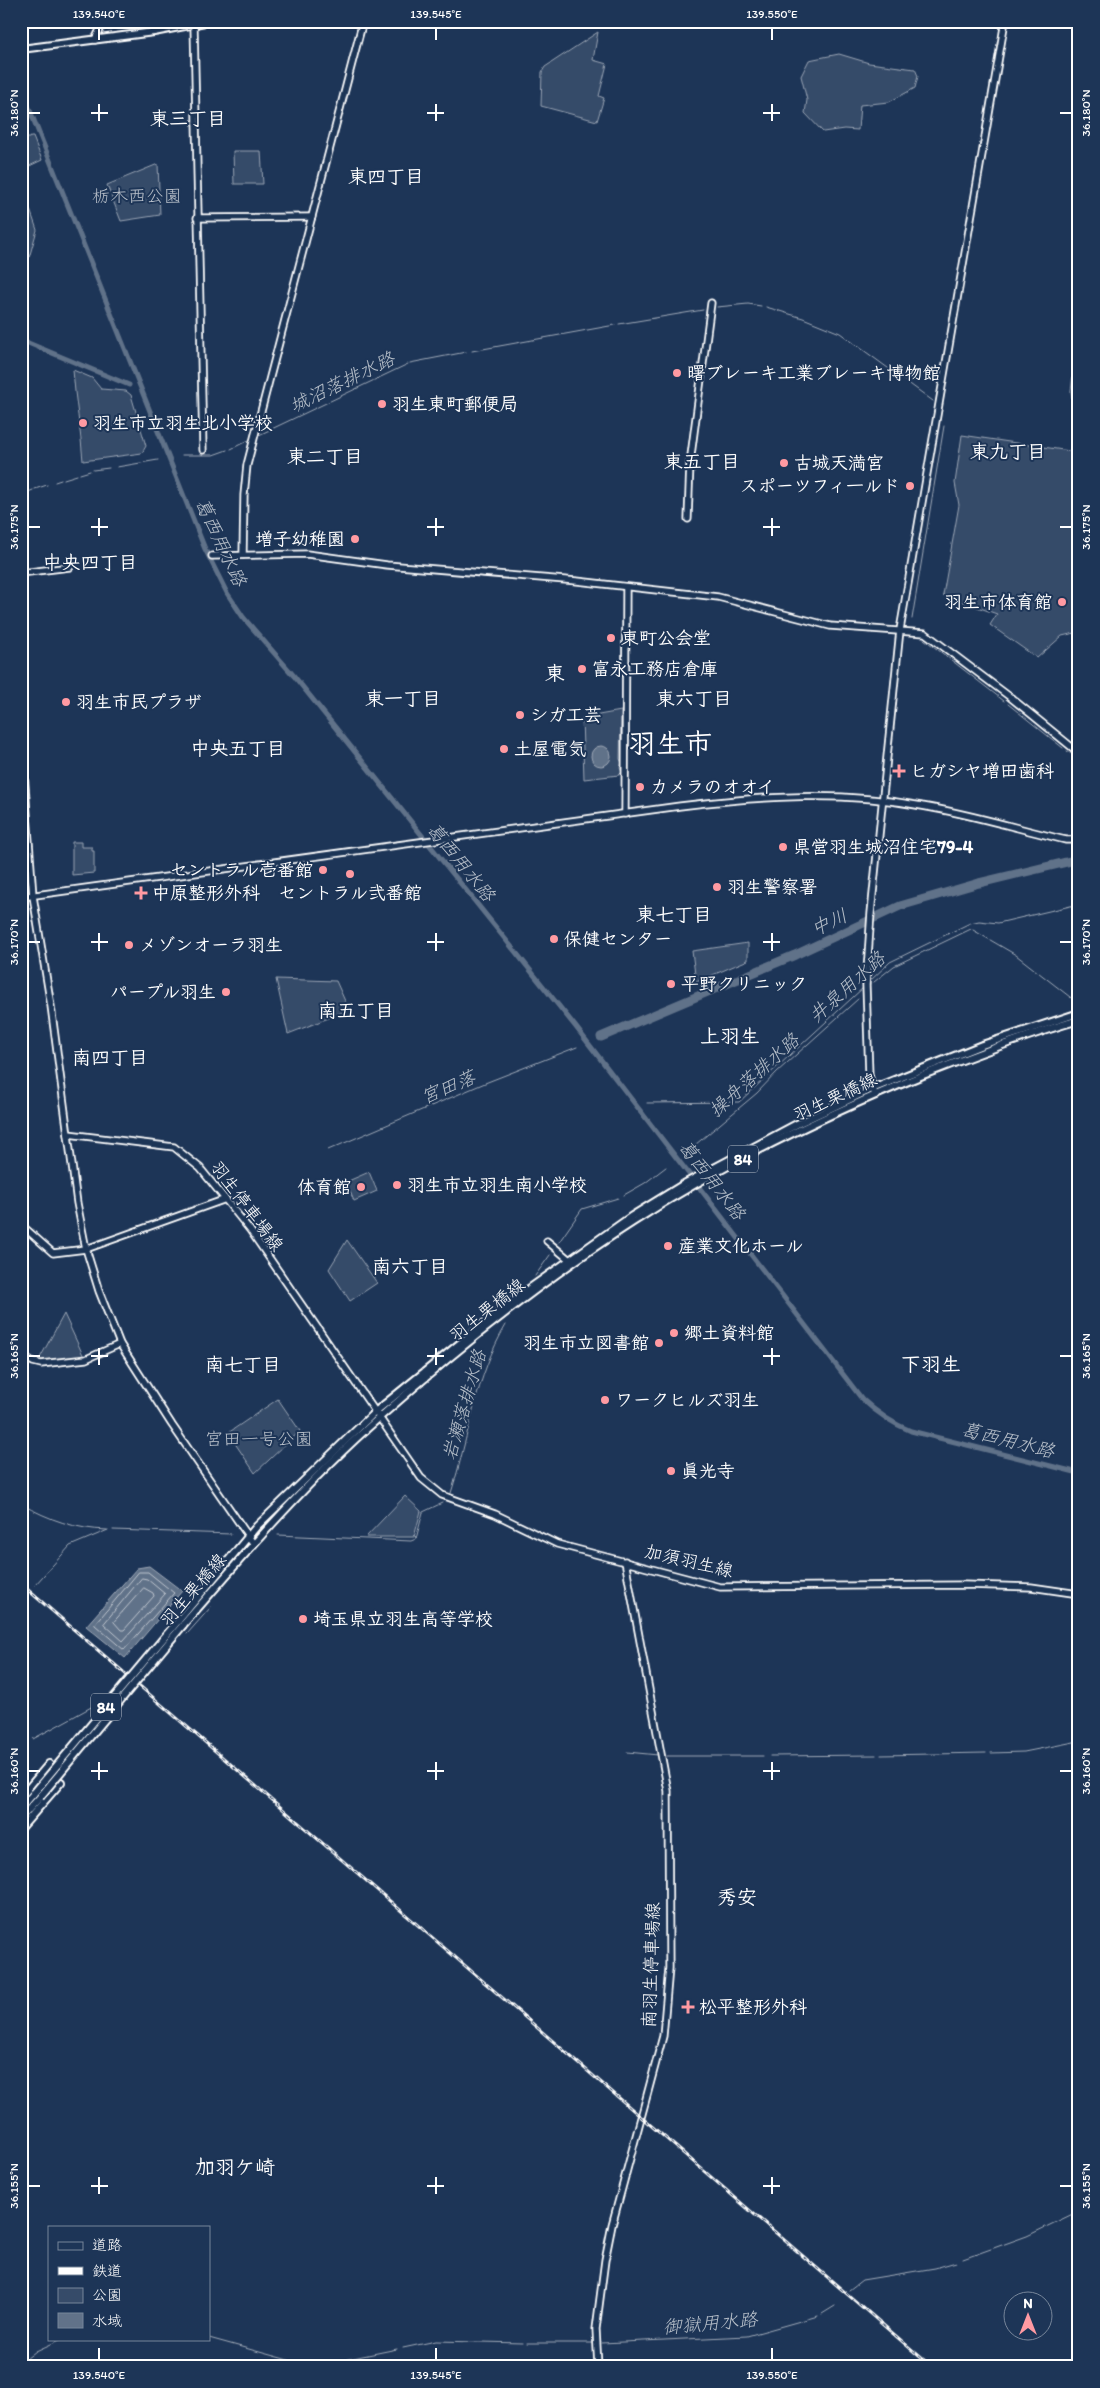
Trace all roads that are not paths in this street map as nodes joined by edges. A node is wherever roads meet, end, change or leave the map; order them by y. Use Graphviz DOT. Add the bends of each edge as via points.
graph roads {
  1 [pos="104,21"];
  2 [pos="210,21"];
  3 [pos="363,21"];
  4 [pos="1005,21"];
  5 [pos="194,25"];
  6 [pos="95,40"];
  7 [pos="21,49"];
  8 [pos="312,217"];
  9 [pos="197,218"];
  10 [pos="711,303"];
  11 [pos="203,450"];
  12 [pos="688,518"];
  13 [pos="243,555"];
  14 [pos="212,556"];
  15 [pos="70,567"];
  16 [pos="21,573"];
  17 [pos="626,587"];
  18 [pos="900,630"];
  19 [pos="21,731"];
  20 [pos="1079,753"];
  21 [pos="883,801"];
  22 [pos="625,814"];
  23 [pos="1079,840"];
  24 [pos="33,896"];
  25 [pos="21,897"];
  26 [pos="1079,1013"];
  27 [pos="1079,1020"];
  28 [pos="873,1092"];
  29 [pos="68,1134"];
  30 [pos="226,1199"];
  31 [pos="26,1229"];
  32 [pos="547,1242"];
  33 [pos="86,1248"];
  34 [pos="570,1261"];
  35 [pos="120,1344"];
  36 [pos="21,1354"];
  37 [pos="377,1415"];
  38 [pos="248,1535"];
  39 [pos="253,1543"];
  40 [pos="625,1561"];
  41 [pos="1079,1594"];
  42 [pos="181,1623"];
  43 [pos="49,1764"];
  44 [pos="61,1782"];
  45 [pos="37,1795"];
  46 [pos="21,1797"];
  47 [pos="21,1808"];
  48 [pos="21,1818"];
  49 [pos="21,1828"];
  50 [pos="598,2367"];
  1 -- 6 [label="street"];
  2 -- 5 [label="main road"];
  3 -- 8 [label="street"];
  4 -- 18 [label="street"];
  5 -- 6 [label="main road"];
  5 -- 9 [label="street"];
  6 -- 7 [label="main road"];
  8 -- 9 [label="street"];
  8 -- 13 [label="street" via="247,465"];
  9 -- 11 [label="street"];
  10 -- 12 [label="street" via="688,481"];
  13 -- 14 [label="street"];
  13 -- 17 [label="street" via="320,555 387,565"];
  15 -- 16 [label="street"];
  17 -- 18 [label="street" via="718,597 830,626"];
  17 -- 22 [label="street"];
  18 -- 20 [label="street" via="926,633"];
  18 -- 21 [label="street"];
  19 -- 24 [label="street"];
  21 -- 22 [label="street" via="760,798"];
  21 -- 23 [label="street" via="921,805 1066,840"];
  21 -- 28 [label="street" via="871,913 866,1010 869,1075"];
  22 -- 24 [label="street"];
  24 -- 25 [label="street"];
  24 -- 29 [label="street"];
  26 -- 28 [label="main road, 羽生栗橋線 / 84" via="982,1045"];
  27 -- 28 [label="main road, 羽生栗橋線 / 84"];
  28 -- 34 [label="main road, 羽生栗橋線 / 84" via="797,1124 684,1184"];
  29 -- 30 [label="street, 羽生停車場線" via="174,1147 200,1168"];
  29 -- 33 [label="street" via="76,1203"];
  30 -- 33 [label="street"];
  30 -- 37 [label="street, 羽生停車場線"];
  31 -- 33 [label="street" via="53,1253"];
  32 -- 34 [label="street"];
  33 -- 35 [label="street"];
  34 -- 37 [label="main road, 羽生栗橋線 / 84"];
  35 -- 36 [label="street" via="86,1359 41,1364"];
  35 -- 38 [label="street"];
  37 -- 38 [label="main road, 羽生栗橋線 / 84"];
  37 -- 39 [label="main road, 羽生栗橋線 / 84"];
  37 -- 40 [label="street, 加須羽生線" via="421,1478 442,1495 495,1514 557,1544"];
  38 -- 39 [label="street"];
  38 -- 42 [label="main road, 羽生栗橋線 / 84"];
  39 -- 42 [label="main road, 羽生栗橋線 / 84"];
  40 -- 41 [label="street, 加須羽生線" via="720,1587 964,1585 1031,1587"];
  40 -- 50 [label="street, 南羽生停車場線" via="668,1791 669,1968 663,2036 605,2260 596,2329"];
  42 -- 45 [label="main road, 羽生栗橋線 / 84, bridge"];
  43 -- 46 [label="main road"];
  44 -- 49 [label="main road"];
  45 -- 47 [label="main road, 羽生栗橋線 / 84"];
  45 -- 48 [label="main road, 羽生栗橋線 / 84"];
}
